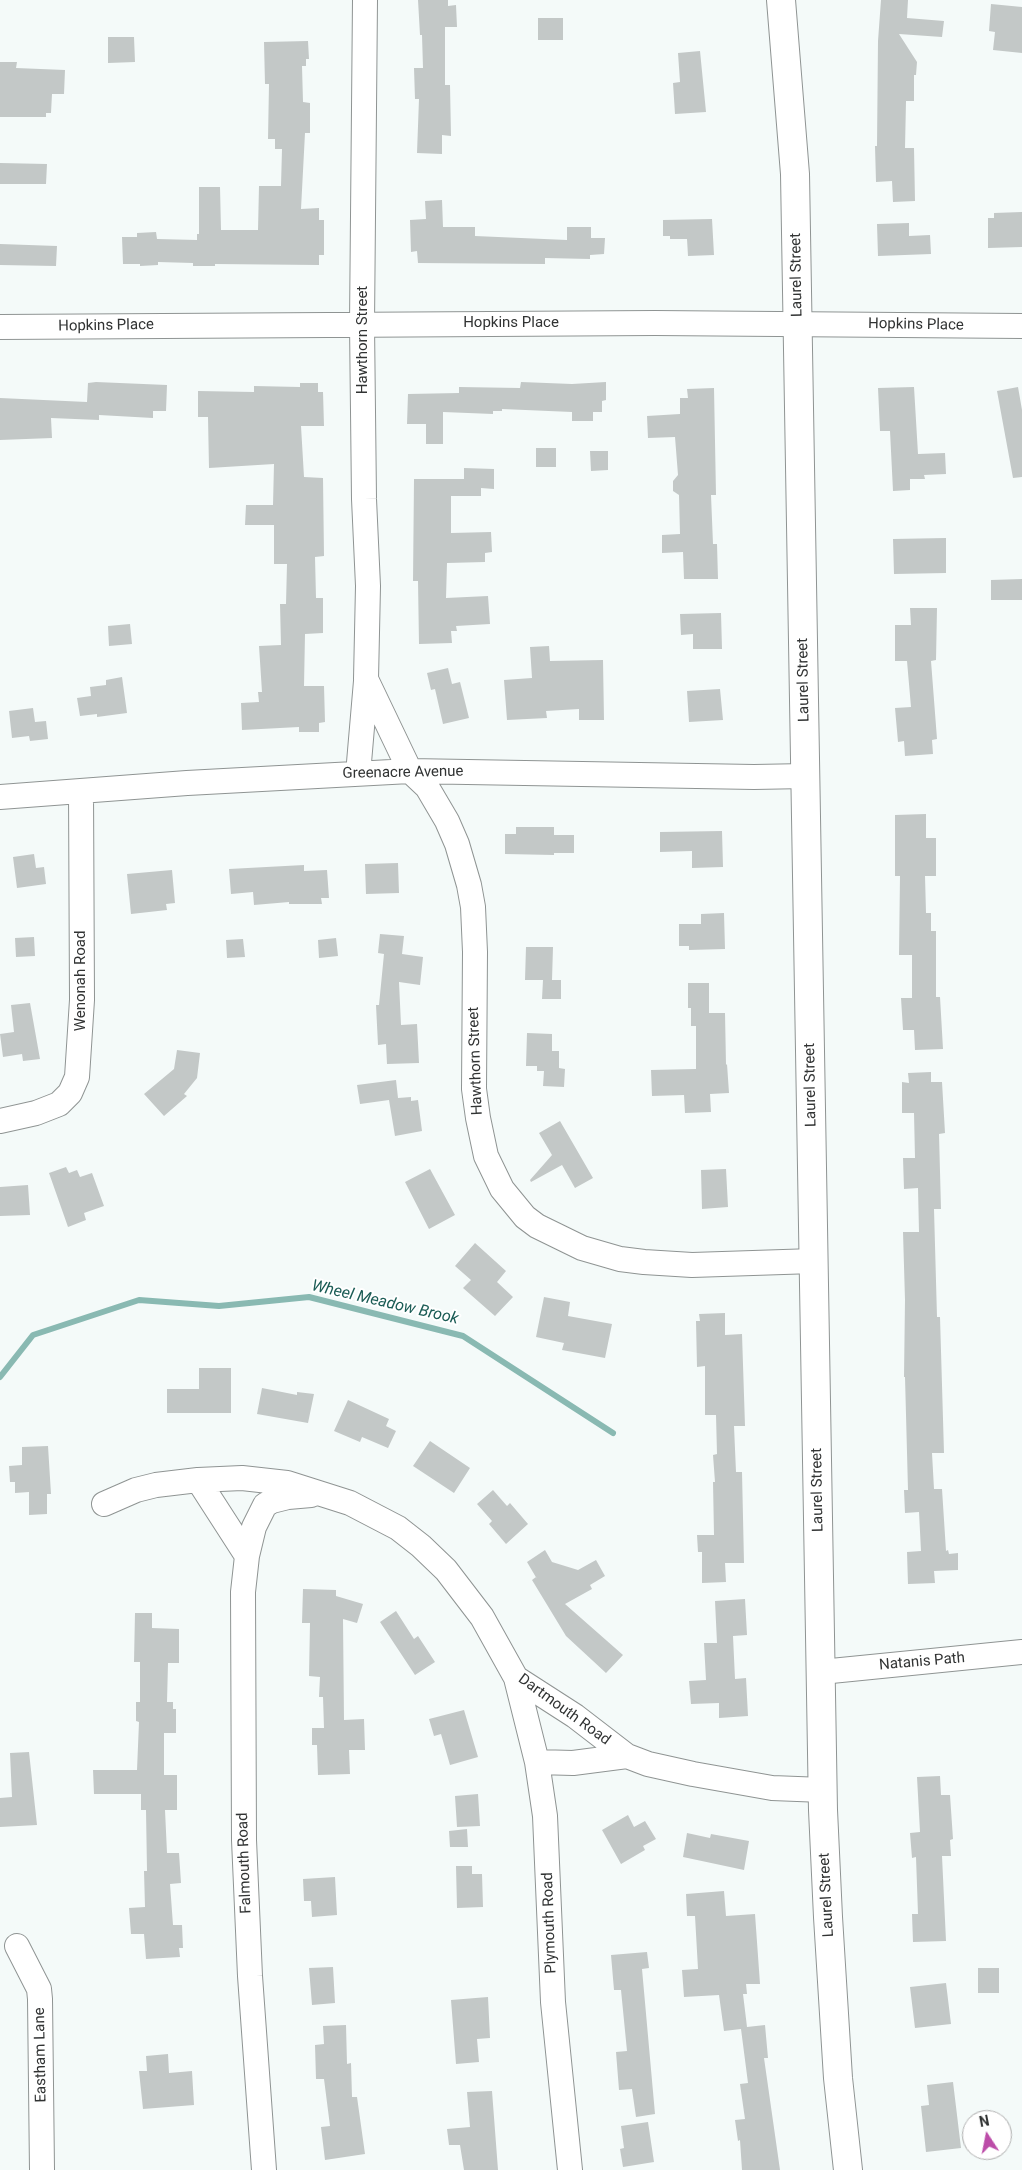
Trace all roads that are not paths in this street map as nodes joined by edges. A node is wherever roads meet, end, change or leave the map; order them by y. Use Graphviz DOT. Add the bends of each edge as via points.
graph roads {
  1 [pos="365,0"];
  2 [pos="781,0"];
  3 [pos="798,323"];
  4 [pos="362,324"];
  5 [pos="1022,326"];
  6 [pos="0,327"];
  7 [pos="366,679"];
  8 [pos="410,771"];
  9 [pos="358,774"];
  10 [pos="806,776"];
  11 [pos="81,790"];
  12 [pos="0,797"];
  13 [pos="0,1121"];
  14 [pos="814,1261"];
  15 [pos="198,1480"];
  16 [pos="332,1497"];
  17 [pos="104,1504"];
  18 [pos="247,1556"];
  19 [pos="1022,1652"];
  20 [pos="821,1672"];
  21 [pos="516,1678"];
  22 [pos="627,1756"];
  23 [pos="537,1762"];
  24 [pos="823,1790"];
  25 [pos="17,1946"];
  26 [pos="42,2170"];
  27 [pos="264,2170"];
  28 [pos="570,2170"];
  29 [pos="848,2170"];
  1 -- 4 [label="street, Hawthorn Street"];
  2 -- 3 [label="street, Laurel Street" via="795,174"];
  3 -- 4 [label="street, Hopkins Place"];
  3 -- 5 [label="street, Hopkins Place"];
  3 -- 10 [label="street, Laurel Street"];
  4 -- 6 [label="street, Hopkins Place"];
  4 -- 7 [label="street, Hawthorn Street" via="368,586"];
  7 -- 8 [label="street, Hawthorn Street"];
  7 -- 9 [label="street, Hawthorn Street"];
  8 -- 9 [label="street, Greenacre Avenue"];
  8 -- 10 [label="street, Greenacre Avenue"];
  8 -- 14 [label="street, Hawthorn Street" via="427,787 448,822 470,885 475,952 474,1089 486,1156 512,1204 537,1226 563,1241 620,1259 692,1264"];
  9 -- 11 [label="street, Greenacre Avenue"];
  10 -- 14 [label="street, Laurel Street"];
  11 -- 12 [label="street, Greenacre Avenue"];
  11 -- 13 [label="street, Wenonah Road" via="82,1000 77,1077 70,1093 59,1104"];
  14 -- 20 [label="street, Laurel Street"];
  15 -- 16 [label="street, Dartmouth Road" via="264,1479"];
  15 -- 17 [label="street, Dartmouth Road" via="136,1490"];
  15 -- 18 [label="street"];
  16 -- 18 [label="street, Falmouth Road" via="296,1495 265,1506 257,1519"];
  16 -- 21 [label="street, Dartmouth Road" via="388,1522 431,1556 482,1617"];
  18 -- 27 [label="street, Falmouth Road" via="243,1599 244,1840"];
  19 -- 20 [label="street, Natanis Path"];
  20 -- 24 [label="street, Laurel Street"];
  21 -- 22 [label="street, Dartmouth Road" via="575,1716"];
  21 -- 23 [label="street, Plymouth Road"];
  22 -- 23 [label="street, Dartmouth Road" via="573,1763"];
  22 -- 24 [label="street, Dartmouth Road" via="693,1774 772,1788"];
  23 -- 28 [label="street, Plymouth Road" via="545,1816 553,2002"];
  24 -- 29 [label="street, Laurel Street" via="838,2078"];
  25 -- 26 [label="street, Eastham Lane" via="39,1989"];
}
